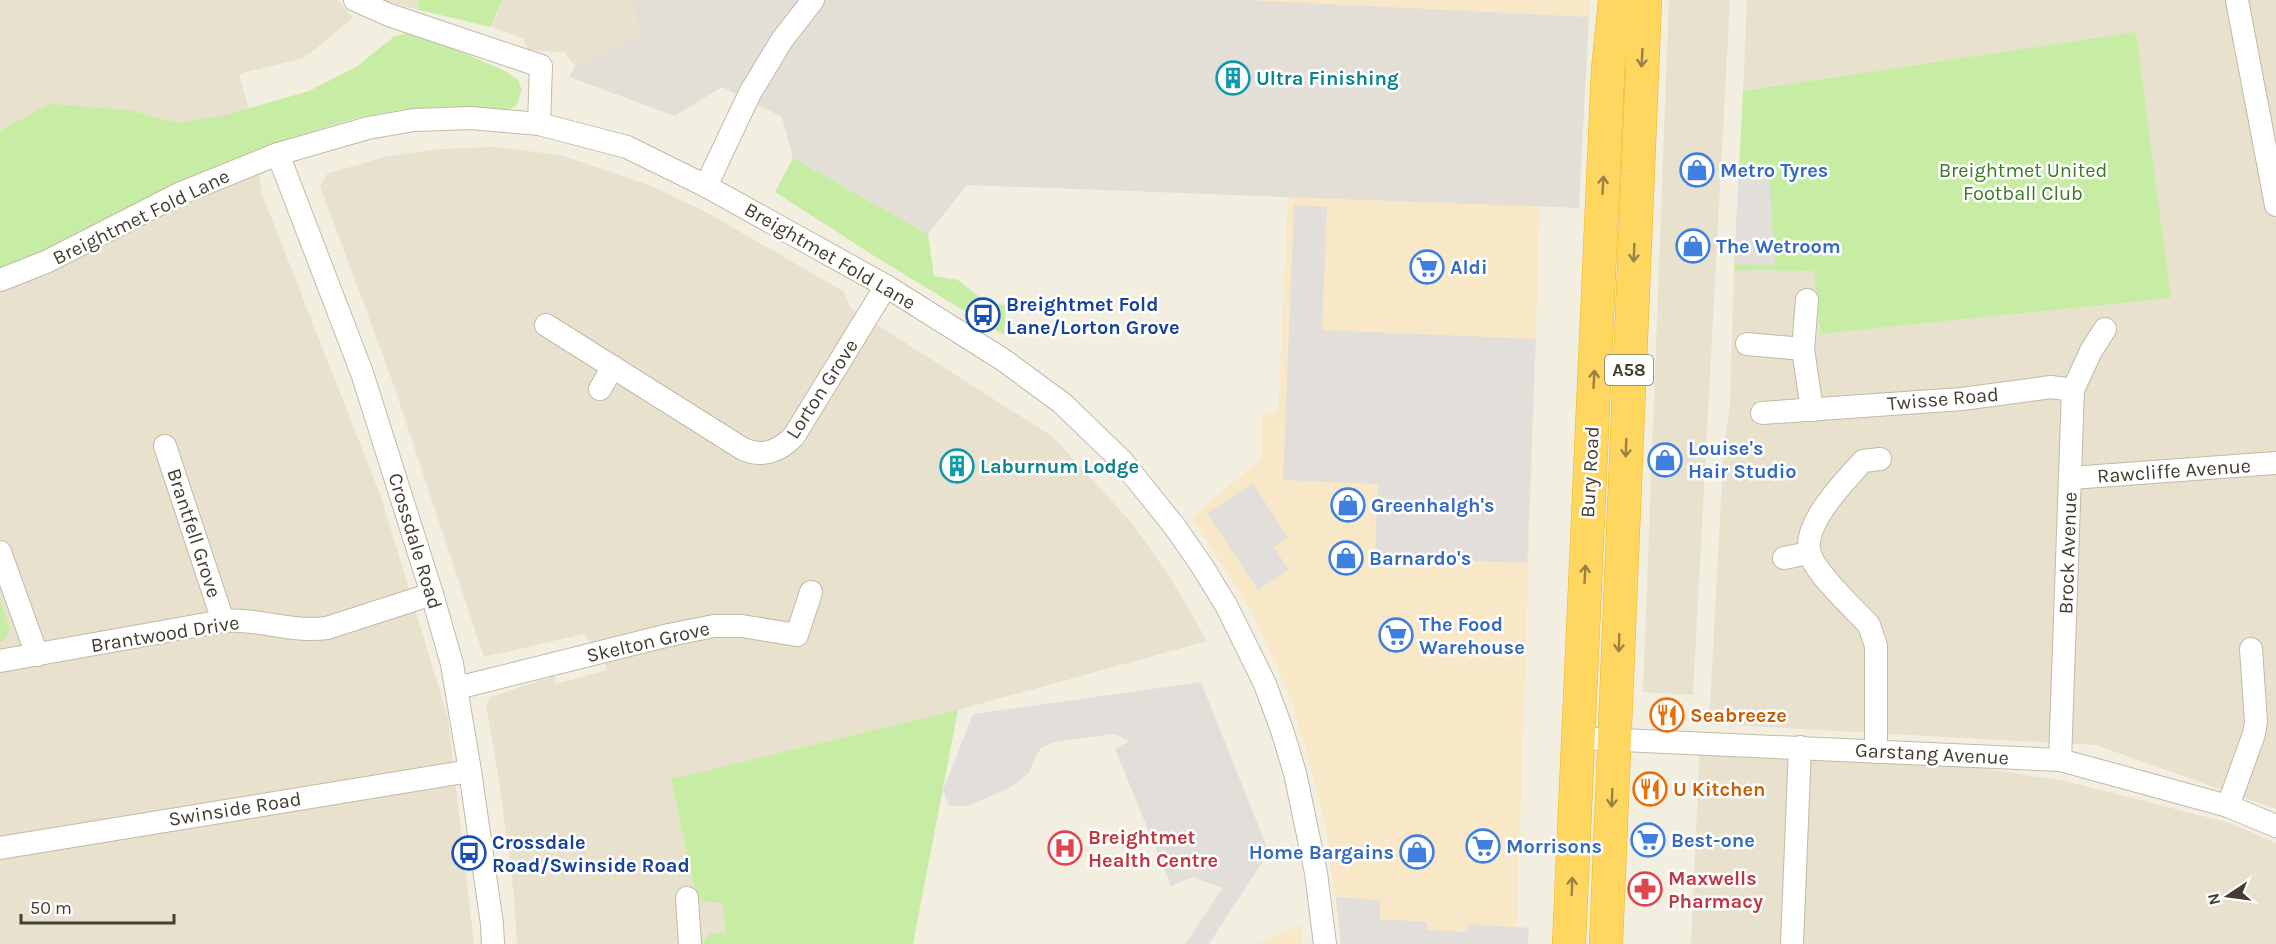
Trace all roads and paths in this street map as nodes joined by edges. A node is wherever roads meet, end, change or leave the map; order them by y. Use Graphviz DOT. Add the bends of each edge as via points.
graph roads {
  1 [pos="355,0"];
  2 [pos="813,0"];
  3 [pos="1615,0"];
  4 [pos="1645,0"];
  5 [pos="2237,0"];
  6 [pos="2265,85"];
  7 [pos="539,124"];
  8 [pos="278,154"];
  9 [pos="706,186"];
  10 [pos="2276,205"];
  11 [pos="0,280"];
  12 [pos="886,286"];
  13 [pos="1807,300"];
  14 [pos="546,325"];
  15 [pos="2105,329"];
  16 [pos="1747,344"];
  17 [pos="1803,349"];
  18 [pos="613,367"];
  19 [pos="600,389"];
  20 [pos="2073,390"];
  21 [pos="1812,410"];
  22 [pos="1762,413"];
  23 [pos="165,446"];
  24 [pos="1868,454"];
  25 [pos="2276,463"];
  26 [pos="2071,478"];
  27 [pos="0,552"];
  28 [pos="1809,553"];
  29 [pos="1784,558"];
  30 [pos="811,592"];
  31 [pos="432,594"];
  32 [pos="223,621"];
  33 [pos="2251,649"];
  34 [pos="37,655"];
  35 [pos="0,662"];
  36 [pos="458,688"];
  37 [pos="1578,738"];
  38 [pos="1615,740"];
  39 [pos="1800,747"];
  40 [pos="1876,752"];
  41 [pos="2060,760"];
  42 [pos="470,771"];
  43 [pos="2228,806"];
  44 [pos="2276,826"];
  45 [pos="0,848"];
  46 [pos="695,912"];
  47 [pos="493,944"];
  48 [pos="690,944"];
  49 [pos="1325,944"];
  50 [pos="1569,944"];
  51 [pos="1606,944"];
  52 [pos="1792,944"];
  1 -- 7 [label="street" via="541,66"];
  2 -- 9 [label="street" via="782,40 750,93"];
  37 -- 3 [label="highway, Bury Road / A58, one-way" via="1608,70"];
  4 -- 38 [label="highway, Bury Road / A58, one-way"];
  5 -- 6 [label="street"];
  6 -- 10 [label="street"];
  7 -- 8 [label="street, Breightmet Fold Lane" via="471,118 414,120 368,128"];
  7 -- 9 [label="street, Breightmet Fold Lane" via="627,147"];
  8 -- 11 [label="street, Breightmet Fold Lane" via="179,194 46,262"];
  8 -- 31 [label="street, Crossdale Road" via="362,373"];
  9 -- 12 [label="street, Breightmet Fold Lane"];
  12 -- 18 [label="street, Lorton Grove" via="794,436 773,451 751,453 743,449"];
  12 -- 49 [label="street, Breightmet Fold Lane" via="1002,359 1062,403 1122,461 1202,566 1248,649 1282,730 1316,873"];
  13 -- 17 [label="street"];
  14 -- 18 [label="street, Lorton Grove"];
  15 -- 20 [label="street, Brock Avenue" via="2084,347"];
  16 -- 17 [label="street"];
  17 -- 21 [label="street"];
  18 -- 19 [label="street"];
  20 -- 21 [label="street, Twisse Road" via="2051,387 1962,399"];
  20 -- 26 [label="street, Brock Avenue"];
  21 -- 22 [label="street, Twisse Road"];
  23 -- 32 [label="street, Brantfell Grove"];
  24 -- 28 [label="street" via="1822,507"];
  25 -- 26 [label="street, Rawcliffe Avenue"];
  26 -- 41 [label="street, Brock Avenue"];
  27 -- 34 [label="street"];
  28 -- 29 [label="street"];
  28 -- 40 [label="street" via="1873,635"];
  30 -- 36 [label="street, Skelton Grove" via="796,635 730,625 702,628"];
  31 -- 32 [label="street, Brantwood Drive" via="314,630 245,620"];
  31 -- 36 [label="street, Crossdale Road"];
  32 -- 34 [label="street, Brantwood Drive"];
  33 -- 43 [label="street" via="2256,722"];
  34 -- 35 [label="street, Brantwood Drive"];
  36 -- 42 [label="street, Crossdale Road"];
  37 -- 38 [label="street, Garstang Avenue"];
  50 -- 37 [label="highway, Bury Road / A58, one-way"];
  38 -- 39 [label="street, Garstang Avenue"];
  38 -- 51 [label="highway, Bury Road / A58, one-way"];
  39 -- 40 [label="street, Garstang Avenue"];
  39 -- 52 [label="street"];
  40 -- 41 [label="street, Garstang Avenue"];
  41 -- 43 [label="street, Garstang Avenue"];
  42 -- 45 [label="street, Swinside Road"];
  42 -- 47 [label="street, Crossdale Road"];
  43 -- 44 [label="street, Garstang Avenue"];
  46 -- 48 [label="street"];
}
